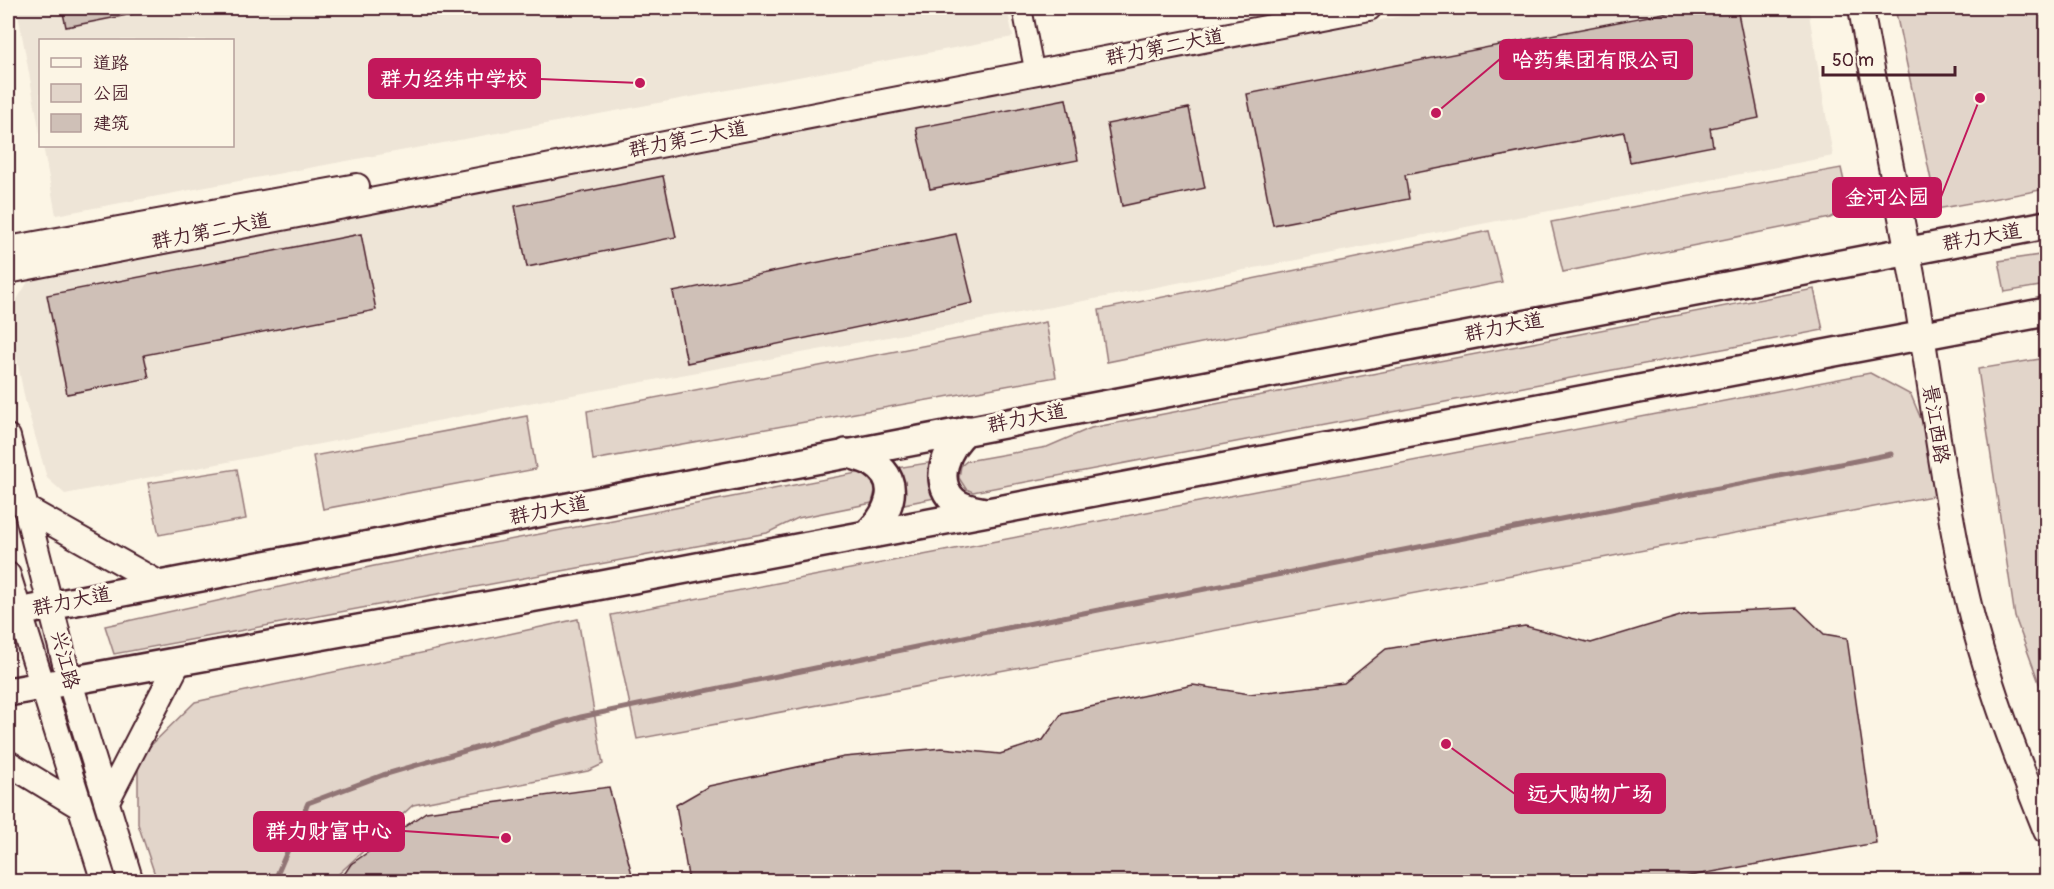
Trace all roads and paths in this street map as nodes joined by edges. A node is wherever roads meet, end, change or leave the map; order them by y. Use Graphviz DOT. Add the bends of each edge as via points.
graph roads {
  1 [pos="1022,8"];
  2 [pos="1305,8"];
  3 [pos="1369,8"];
  4 [pos="1861,8"];
  5 [pos="1033,64"];
  6 [pos="2046,225"];
  7 [pos="8,249"];
  8 [pos="1907,250"];
  9 [pos="8,271"];
  10 [pos="2046,312"];
  11 [pos="1921,334"];
  12 [pos="967,430"];
  13 [pos="8,437"];
  14 [pos="846,453"];
  15 [pos="25,508"];
  16 [pos="987,512"];
  17 [pos="866,535"];
  18 [pos="8,575"];
  19 [pos="160,584"];
  20 [pos="50,605"];
  21 [pos="13,613"];
  22 [pos="179,661"];
  23 [pos="69,679"];
  24 [pos="40,685"];
  25 [pos="8,692"];
  26 [pos="8,763"];
  27 [pos="108,799"];
  28 [pos="79,806"];
  29 [pos="2046,831"];
  30 [pos="104,882"];
  31 [pos="131,882"];
  1 -- 5 [label="street"];
  2 -- 5 [label="main road, 群力第二大道"];
  3 -- 9 [label="main road, 群力第二大道"];
  4 -- 8 [label="main road, 景江西路"];
  5 -- 7 [label="main road, 群力第二大道"];
  6 -- 8 [label="main road, 群力大道"];
  8 -- 11 [label="main road, 景江西路"];
  8 -- 12 [label="main road, 群力大道"];
  10 -- 11 [label="main road"];
  11 -- 16 [label="main road"];
  11 -- 29 [label="main road, 景江西路" via="1961,570 1985,664"];
  12 -- 14 [label="main road, 群力大道"];
  12 -- 16 [label="main road" via="953,442 945,459 947,491 961,506"];
  13 -- 15 [label="main road, 兴江路"];
  14 -- 17 [label="main road" via="875,464 887,479 887,513"];
  14 -- 19 [label="main road, 群力大道"];
  15 -- 19 [label="main road"];
  15 -- 20 [label="main road, 兴江路"];
  16 -- 17 [label="main road"];
  17 -- 22 [label="main road"];
  18 -- 21 [label="main road, 兴江路"];
  19 -- 20 [label="main road, 群力大道"];
  20 -- 21 [label="main road, 群力大道"];
  20 -- 23 [label="main road, 兴江路"];
  21 -- 24 [label="main road, 兴江路"];
  22 -- 23 [label="main road"];
  22 -- 27 [label="main road"];
  23 -- 24 [label="main road"];
  23 -- 27 [label="main road, 兴江路"];
  24 -- 25 [label="main road"];
  24 -- 28 [label="main road, 兴江路"];
  26 -- 28 [label="main road"];
  27 -- 31 [label="main road, 兴江路"];
  28 -- 30 [label="main road, 兴江路"];
}
